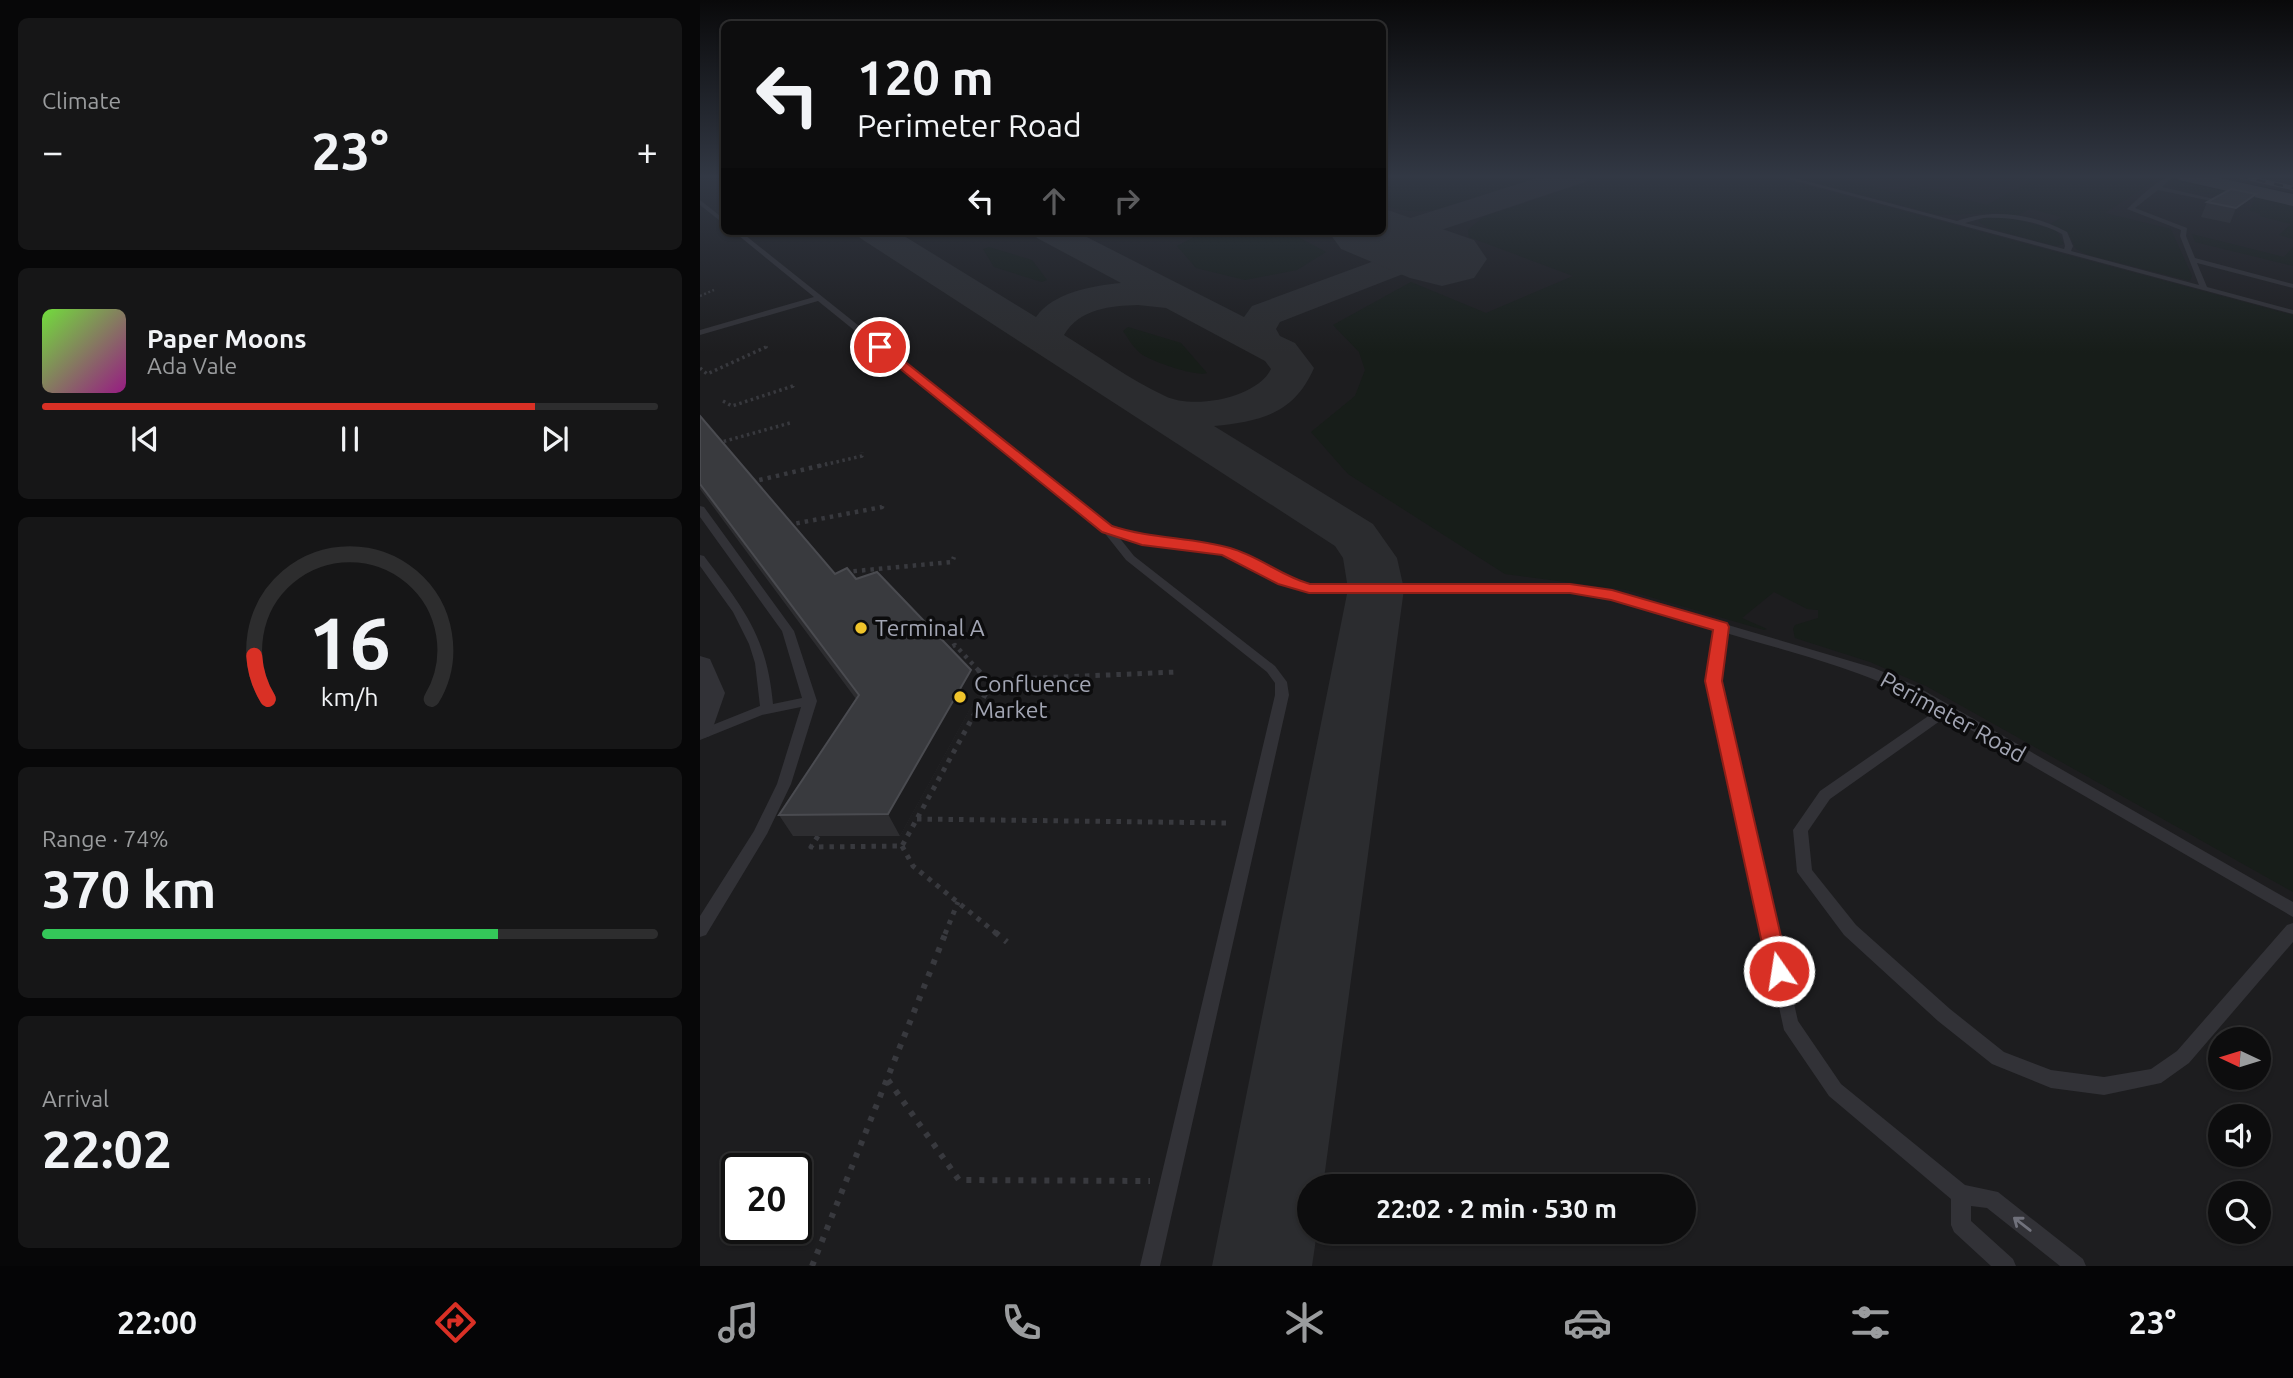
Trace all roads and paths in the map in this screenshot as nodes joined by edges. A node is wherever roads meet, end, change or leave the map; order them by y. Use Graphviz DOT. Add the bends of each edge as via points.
graph roads {
  1 [pos="741,235"];
  2 [pos="2003,235"];
  3 [pos="2064,235"];
  4 [pos="2183,235"];
  5 [pos="2067,252"];
  6 [pos="2192,259"];
  7 [pos="2293,286"];
  8 [pos="2204,288"];
  9 [pos="714,290"];
  10 [pos="700,296"];
  11 [pos="819,298"];
  12 [pos="2293,312"];
  13 [pos="700,333"];
  14 [pos="764,344"];
  15 [pos="700,368"];
  16 [pos="793,383"];
  17 [pos="723,401"];
  18 [pos="790,423"];
  19 [pos="717,443"];
  20 [pos="862,452"];
  21 [pos="751,483"];
  22 [pos="884,502"];
  23 [pos="700,509"];
  24 [pos="787,525"];
  25 [pos="1107,529"];
  26 [pos="954,557"];
  27 [pos="700,558"];
  28 [pos="838,573"];
  29 [pos="1721,627"];
  30 [pos="942,652"];
  31 [pos="700,665"];
  32 [pos="1177,672"];
  33 [pos="991,684"];
  34 [pos="810,701"];
  35 [pos="767,709"];
  36 [pos="1947,710"];
  37 [pos="700,729"];
  38 [pos="700,735"];
  39 [pos="937,768"];
  40 [pos="945,768"];
  41 [pos="917,819"];
  42 [pos="1230,823"];
  43 [pos="818,836"];
  44 [pos="902,846"];
  45 [pos="958,902"];
  46 [pos="2293,910"];
  47 [pos="700,930"];
  48 [pos="2293,930"];
  49 [pos="1007,942"];
  50 [pos="887,1080"];
  51 [pos="1166,1181"];
  52 [pos="1961,1194"];
  53 [pos="812,1266"];
  54 [pos="1150,1266"];
  55 [pos="2006,1266"];
  56 [pos="2076,1266"];
  1 -- 11 [label="lane, Perimeter Road"];
  2 -- 5 [label="lane"];
  3 -- 5 [label="lane"];
  4 -- 6 [label="lane"];
  5 -- 8 [label="lane"];
  6 -- 7 [label="lane"];
  6 -- 8 [label="lane"];
  8 -- 12 [label="lane"];
  9 -- 10 [label="path"];
  11 -- 13 [label="lane"];
  11 -- 25 [label="lane, Perimeter Road"];
  14 -- 15 [label="path" via="766,347 707,374"];
  16 -- 17 [label="path" via="732,405"];
  18 -- 19 [label="path"];
  20 -- 21 [label="path" via="862,456"];
  22 -- 24 [label="path" via="882,507"];
  23 -- 34 [label="lane" via="788,631"];
  25 -- 29 [label="lane, Perimeter Road" via="1142,540 1208,546 1239,555 1283,581 1309,589 1570,588 1612,595"];
  25 -- 54 [label="lane" via="1130,558 1271,669 1281,682 1282,695"];
  26 -- 28 [label="path" via="952,562"];
  27 -- 35 [label="lane" via="755,636 766,673"];
  29 -- 36 [label="lane, Perimeter Road" via="1869,671"];
  29 -- 52 [label="lane" via="1714,681 1790,1024 1835,1090"];
  30 -- 33 [label="path" via="955,645"];
  31 -- 37 [label="street" via="711,692"];
  32 -- 33 [label="path"];
  33 -- 40 [label="path"];
  34 -- 35 [label="lane"];
  34 -- 47 [label="lane" via="783,784 760,834"];
  35 -- 38 [label="lane"];
  36 -- 46 [label="lane, Perimeter Road"];
  36 -- 48 [label="lane" via="1825,795 1800,831 1805,872 1850,930 1998,1058 2051,1079 2104,1086 2155,1077 2183,1057"];
  39 -- 40 [label="path"];
  40 -- 41 [label="path"];
  41 -- 42 [label="path"];
  41 -- 44 [label="path"];
  43 -- 44 [label="path" via="811,847"];
  44 -- 45 [label="path" via="913,866"];
  45 -- 49 [label="path"];
  45 -- 50 [label="path"];
  50 -- 51 [label="path" via="959,1180"];
  50 -- 53 [label="path"];
  52 -- 55 [label="lane" via="1961,1225"];
  56 -- 52 [label="lane, one-way" via="1991,1199"];
}
